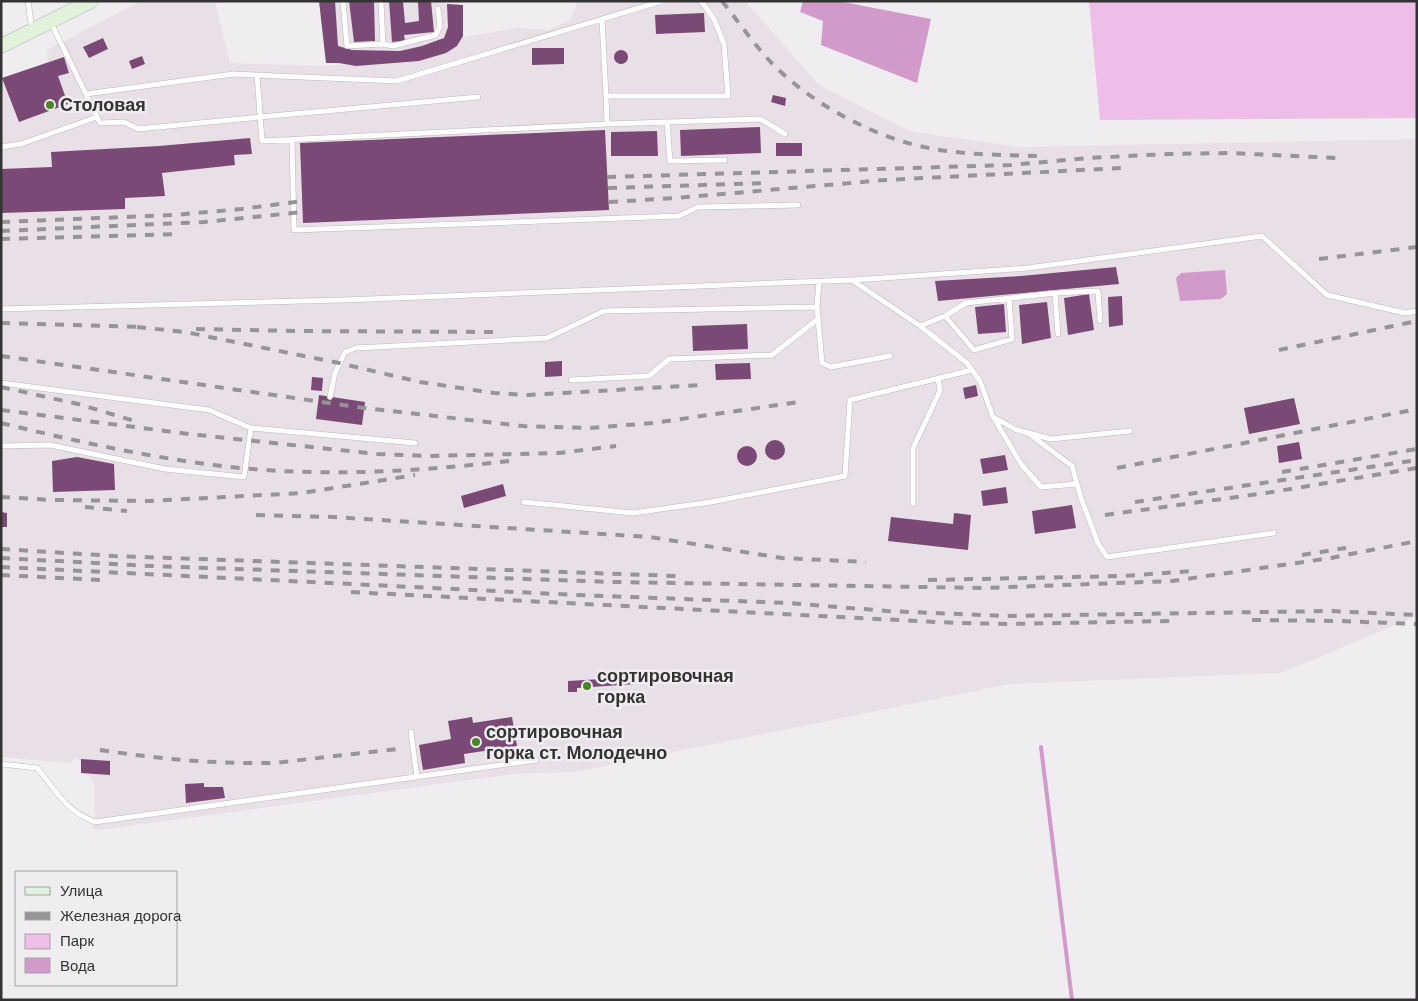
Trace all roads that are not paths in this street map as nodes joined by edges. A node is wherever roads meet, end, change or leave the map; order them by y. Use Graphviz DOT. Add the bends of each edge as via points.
graph roads {
  1 [pos="28,1"];
  2 [pos="91,1"];
  3 [pos="343,1"];
  4 [pos="381,1"];
  5 [pos="662,1"];
  6 [pos="699,1"];
  7 [pos="438,9"];
  8 [pos="602,20"];
  9 [pos="51,22"];
  10 [pos="32,31"];
  11 [pos="384,44"];
  12 [pos="1,46"];
  13 [pos="257,75"];
  14 [pos="86,94"];
  15 [pos="606,96"];
  16 [pos="478,97"];
  17 [pos="260,116"];
  18 [pos="97,117"];
  19 [pos="667,122"];
  20 [pos="607,124"];
  21 [pos="785,134"];
  22 [pos="292,139"];
  23 [pos="1,147"];
  24 [pos="725,160"];
  25 [pos="798,205"];
  26 [pos="852,280"];
  27 [pos="818,282"];
  28 [pos="1055,293"];
  29 [pos="1009,298"];
  30 [pos="817,307"];
  31 [pos="1,309"];
  32 [pos="1417,311"];
  33 [pos="945,316"];
  34 [pos="818,319"];
  35 [pos="1100,320"];
  36 [pos="920,326"];
  37 [pos="1058,334"];
  38 [pos="890,356"];
  39 [pos="972,370"];
  40 [pos="938,378"];
  41 [pos="571,380"];
  42 [pos="1,383"];
  43 [pos="330,397"];
  44 [pos="993,417"];
  45 [pos="251,428"];
  46 [pos="1130,431"];
  47 [pos="1028,433"];
  48 [pos="415,443"];
  49 [pos="1,446"];
  50 [pos="1077,484"];
  51 [pos="524,502"];
  52 [pos="913,504"];
  53 [pos="1274,533"];
  54 [pos="411,732"];
  55 [pos="536,760"];
  56 [pos="1,764"];
  57 [pos="417,778"];
  1 -- 10 [label="lane"];
  2 -- 9 [label="main road"];
  3 -- 11 [label="lane" via="347,46"];
  4 -- 11 [label="lane"];
  5 -- 8 [label="lane"];
  6 -- 15 [label="lane" via="714,20 724,44 728,96"];
  7 -- 11 [label="lane" via="440,26 436,35 393,46"];
  8 -- 13 [label="lane" via="397,81"];
  8 -- 15 [label="lane"];
  9 -- 10 [label="main road"];
  9 -- 14 [label="lane"];
  10 -- 12 [label="main road"];
  13 -- 14 [label="lane" via="233,74"];
  13 -- 17 [label="lane"];
  14 -- 18 [label="lane"];
  15 -- 20 [label="lane"];
  16 -- 17 [label="lane"];
  17 -- 18 [label="lane" via="138,130 124,122 100,123"];
  17 -- 22 [label="lane" via="262,141"];
  18 -- 23 [label="lane" via="21,144"];
  19 -- 20 [label="lane"];
  19 -- 21 [label="lane" via="760,119"];
  19 -- 24 [label="lane" via="670,161"];
  20 -- 22 [label="lane"];
  22 -- 25 [label="lane" via="294,230 679,216 698,207"];
  26 -- 27 [label="lane"];
  26 -- 32 [label="lane" via="1028,268 1262,236 1327,295 1405,313"];
  26 -- 36 [label="lane"];
  27 -- 30 [label="lane"];
  27 -- 31 [label="lane"];
  28 -- 29 [label="lane"];
  28 -- 35 [label="lane" via="1098,291"];
  28 -- 37 [label="lane"];
  29 -- 33 [label="lane" via="966,303"];
  29 -- 33 [label="lane" via="1012,339 974,350"];
  30 -- 34 [label="lane"];
  30 -- 43 [label="lane" via="604,311 547,338 356,348 345,352 335,373"];
  33 -- 36 [label="lane"];
  34 -- 38 [label="lane" via="822,363 831,367"];
  34 -- 41 [label="lane" via="772,355 669,359 649,376"];
  36 -- 39 [label="lane"];
  39 -- 40 [label="lane"];
  39 -- 44 [label="lane" via="980,381"];
  40 -- 51 [label="lane" via="850,400 845,476 711,502 633,513"];
  40 -- 52 [label="lane" via="940,391 913,448"];
  42 -- 45 [label="lane" via="209,410"];
  44 -- 47 [label="lane"];
  44 -- 50 [label="lane" via="1021,464 1041,487"];
  45 -- 48 [label="lane"];
  45 -- 49 [label="lane" via="244,477 165,469 50,445"];
  46 -- 47 [label="lane" via="1051,439"];
  47 -- 50 [label="lane" via="1072,466"];
  50 -- 53 [label="lane" via="1098,543 1107,557"];
  54 -- 57 [label="lane"];
  55 -- 57 [label="lane"];
  56 -- 57 [label="lane" via="37,768 62,801 94,822"];
}
